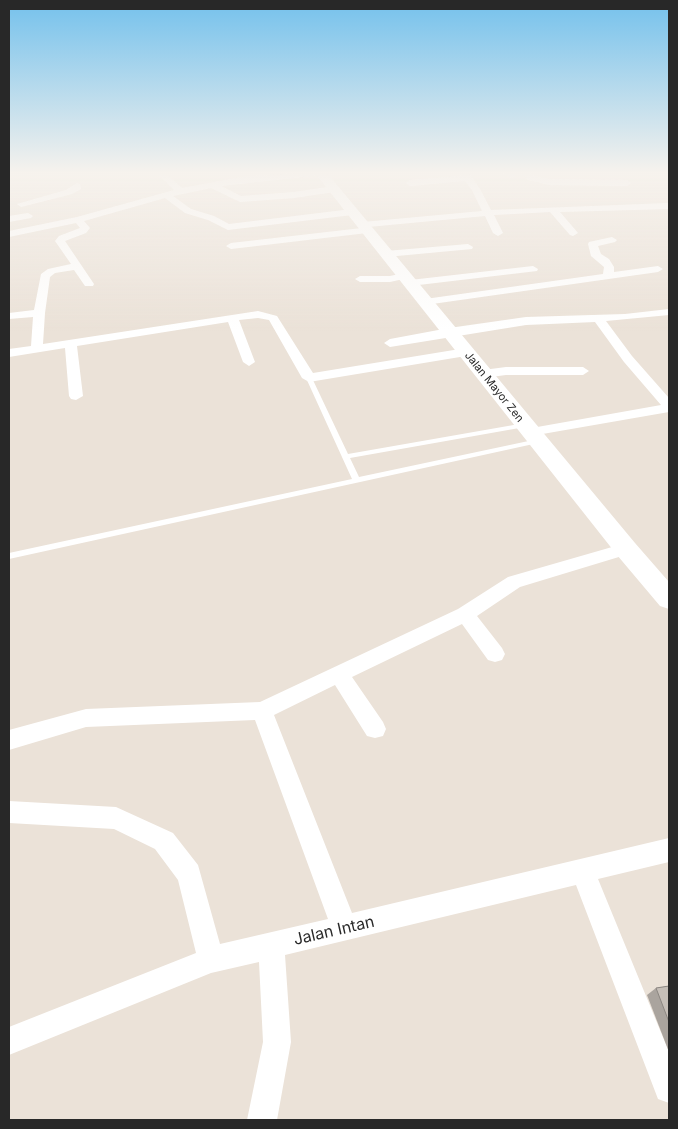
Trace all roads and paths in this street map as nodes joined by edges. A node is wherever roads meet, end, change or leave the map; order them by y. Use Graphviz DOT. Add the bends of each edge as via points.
graph roads {
  1 [pos="36,226"];
  2 [pos="50,226"];
  3 [pos="83,226"];
  4 [pos="263,226"];
  5 [pos="341,226"];
  6 [pos="364,226"];
  7 [pos="494,226"];
  8 [pos="566,226"];
  9 [pos="228,227"];
  10 [pos="38,228"];
  11 [pos="498,232"];
  12 [pos="573,233"];
  13 [pos="9,234"];
  14 [pos="612,240"];
  15 [pos="243,244"];
  16 [pos="231,246"];
  17 [pos="468,247"];
  18 [pos="386,254"];
  19 [pos="77,266"];
  20 [pos="533,269"];
  21 [pos="658,269"];
  22 [pos="608,276"];
  23 [pos="360,279"];
  24 [pos="407,280"];
  25 [pos="89,284"];
  26 [pos="425,302"];
  27 [pos="669,312"];
  28 [pos="39,313"];
  29 [pos="9,316"];
  30 [pos="232,318"];
  31 [pos="598,318"];
  32 [pos="449,332"];
  33 [pos="71,343"];
  34 [pos="390,343"];
  35 [pos="38,348"];
  36 [pos="466,352"];
  37 [pos="9,353"];
  38 [pos="249,362"];
  39 [pos="582,371"];
  40 [pos="483,374"];
  41 [pos="309,378"];
  42 [pos="76,396"];
  43 [pos="669,407"];
  44 [pos="531,433"];
  45 [pos="345,457"];
  46 [pos="356,480"];
  47 [pos="626,549"];
  48 [pos="9,556"];
  49 [pos="669,599"];
  50 [pos="465,614"];
  51 [pos="495,654"];
  52 [pos="339,674"];
  53 [pos="262,710"];
  54 [pos="375,729"];
  55 [pos="9,740"];
  56 [pos="9,812"];
  57 [pos="669,850"];
  58 [pos="583,872"];
  59 [pos="345,929"];
  60 [pos="271,945"];
  61 [pos="211,960"];
  62 [pos="9,1041"];
  63 [pos="669,1088"];
  64 [pos="262,1120"];
  1 -- 10 [label="street"];
  2 -- 10 [label="street"];
  3 -- 19 [label="street" via="83,231 60,241"];
  4 -- 9 [label="street"];
  5 -- 15 [label="street"];
  6 -- 18 [label="street, Jalan Mayor Zen"];
  7 -- 11 [label="street"];
  8 -- 12 [label="street"];
  9 -- 15 [label="street"];
  10 -- 13 [label="street"];
  14 -- 22 [label="street" via="593,244 596,256 609,268"];
  15 -- 16 [label="street"];
  17 -- 18 [label="street"];
  18 -- 24 [label="street, Jalan Mayor Zen"];
  19 -- 25 [label="street"];
  19 -- 28 [label="street" via="52,271 45,276"];
  20 -- 24 [label="street"];
  21 -- 22 [label="street"];
  22 -- 26 [label="street"];
  23 -- 24 [label="street"];
  24 -- 26 [label="street, Jalan Mayor Zen"];
  26 -- 32 [label="street, Jalan Mayor Zen"];
  27 -- 31 [label="street"];
  28 -- 29 [label="street"];
  28 -- 35 [label="street"];
  30 -- 33 [label="street"];
  30 -- 38 [label="street"];
  30 -- 41 [label="street" via="258,314 270,316"];
  31 -- 32 [label="street" via="526,321"];
  31 -- 43 [label="street"];
  32 -- 34 [label="street"];
  32 -- 36 [label="street, Jalan Mayor Zen"];
  33 -- 35 [label="street"];
  33 -- 42 [label="street"];
  35 -- 37 [label="street"];
  36 -- 40 [label="street, Jalan Mayor Zen"];
  36 -- 41 [label="street"];
  39 -- 40 [label="street"];
  40 -- 44 [label="street, Jalan Mayor Zen"];
  41 -- 45 [label="lane"];
  43 -- 44 [label="street"];
  44 -- 45 [label="lane"];
  44 -- 46 [label="lane"];
  44 -- 47 [label="street, Jalan Mayor Zen"];
  45 -- 46 [label="lane"];
  46 -- 48 [label="lane"];
  47 -- 49 [label="street, Jalan Mayor Zen"];
  47 -- 50 [label="street" via="514,582"];
  50 -- 51 [label="street"];
  50 -- 52 [label="street"];
  52 -- 53 [label="street"];
  52 -- 54 [label="street"];
  53 -- 55 [label="street" via="86,718"];
  53 -- 59 [label="street"];
  56 -- 61 [label="street" via="116,818 164,841 189,874"];
  57 -- 58 [label="street, Jalan Intan"];
  58 -- 59 [label="street, Jalan Intan"];
  58 -- 63 [label="street"];
  59 -- 60 [label="street, Jalan Intan"];
  60 -- 61 [label="street, Jalan Intan"];
  60 -- 64 [label="street" via="277,1042"];
  61 -- 62 [label="street, Jalan Intan"];
}
